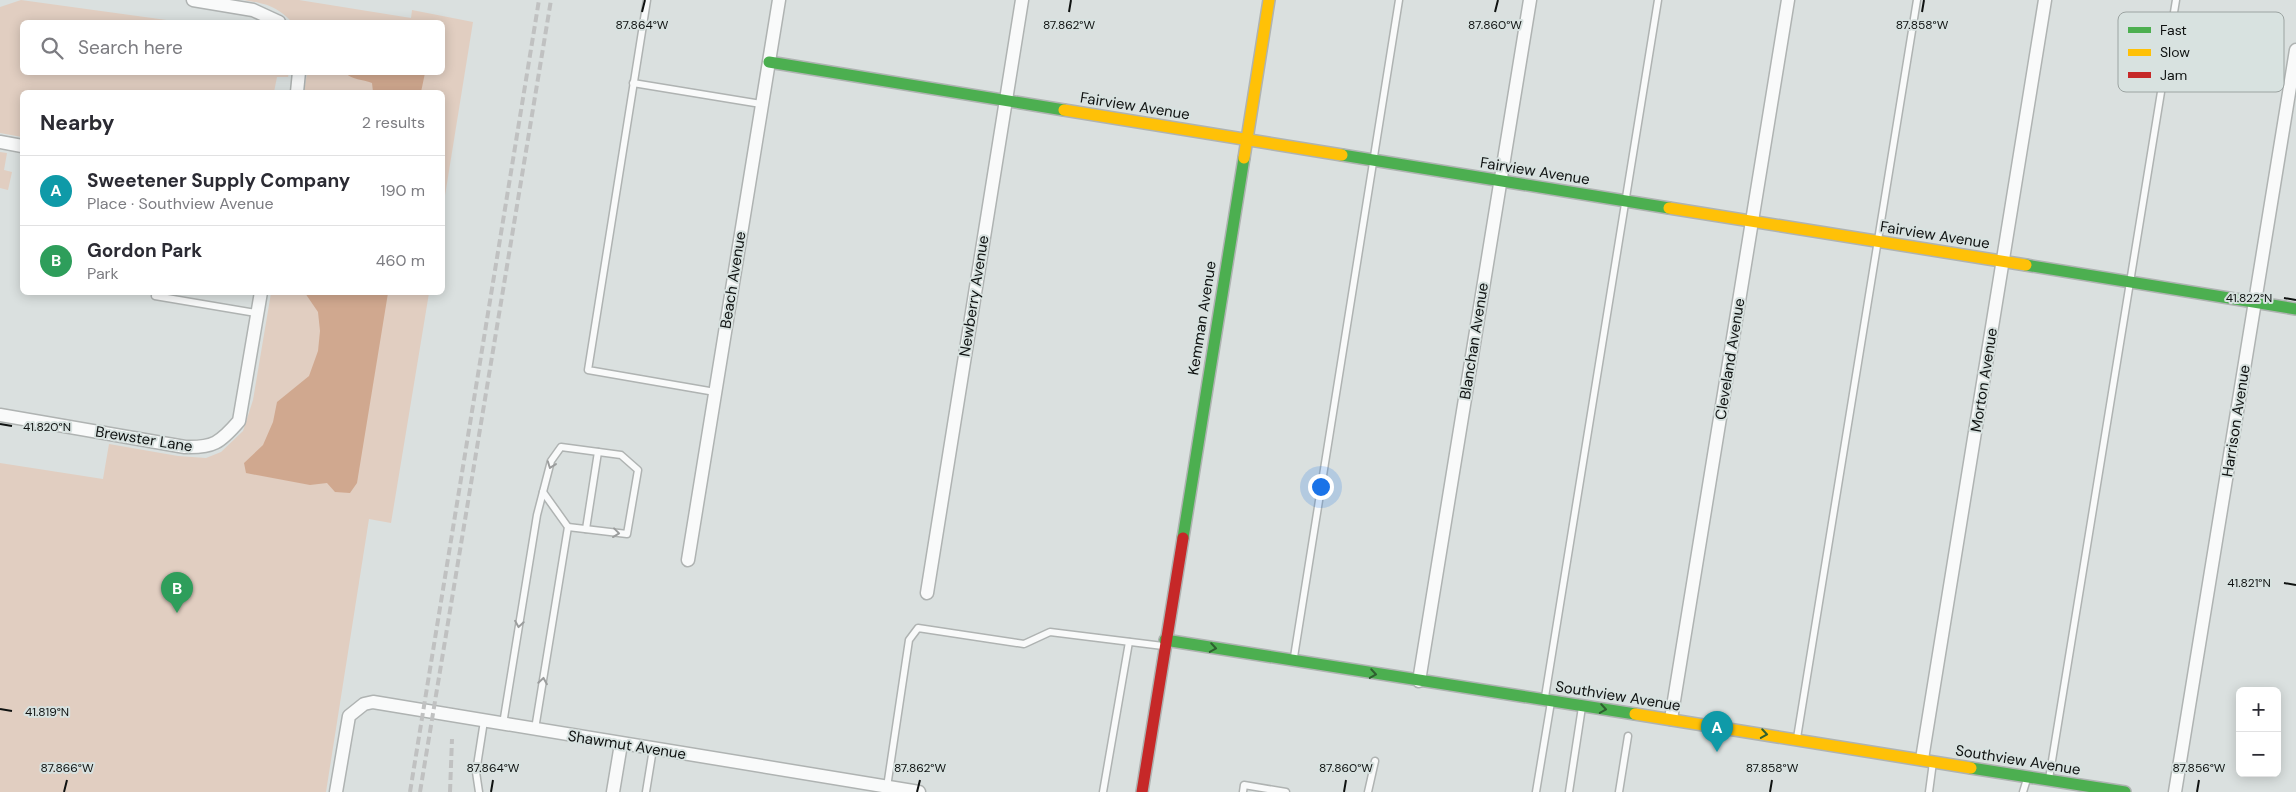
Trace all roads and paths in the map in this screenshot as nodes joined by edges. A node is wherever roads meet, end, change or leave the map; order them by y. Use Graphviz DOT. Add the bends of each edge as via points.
graph roads {
  1 [pos="193,0"];
  2 [pos="647,0"];
  3 [pos="779,0"];
  4 [pos="1022,0"];
  5 [pos="1269,0"];
  6 [pos="1399,0"];
  7 [pos="1530,0"];
  8 [pos="1658,0"];
  9 [pos="1788,0"];
  10 [pos="1917,0"];
  11 [pos="2045,0"];
  12 [pos="275,20"];
  13 [pos="2296,50"];
  14 [pos="769,62"];
  15 [pos="300,75"];
  16 [pos="633,83"];
  17 [pos="297,90"];
  18 [pos="2161,92"];
  19 [pos="1006,100"];
  20 [pos="762,104"];
  21 [pos="1246,139"];
  22 [pos="0,142"];
  23 [pos="20,146"];
  24 [pos="1373,160"];
  25 [pos="1500,180"];
  26 [pos="1625,200"];
  27 [pos="1753,221"];
  28 [pos="1878,241"];
  29 [pos="2003,261"];
  30 [pos="2131,282"];
  31 [pos="260,295"];
  32 [pos="156,296"];
  33 [pos="2255,302"];
  34 [pos="2296,309"];
  35 [pos="256,313"];
  36 [pos="714,392"];
  37 [pos="0,415"];
  38 [pos="598,452"];
  39 [pos="543,492"];
  40 [pos="568,527"];
  41 [pos="586,529"];
  42 [pos="688,560"];
  43 [pos="926,593"];
  44 [pos="1129,642"];
  45 [pos="1164,643"];
  46 [pos="1293,661"];
  47 [pos="1419,681"];
  48 [pos="1548,700"];
  49 [pos="1582,706"];
  50 [pos="1671,719"];
  51 [pos="484,721"];
  52 [pos="502,724"];
  53 [pos="535,730"];
  54 [pos="1628,736"];
  55 [pos="1796,739"];
  56 [pos="620,744"];
  57 [pos="653,749"];
  58 [pos="1928,760"];
  59 [pos="1375,761"];
  60 [pos="2028,776"];
  61 [pos="2049,780"];
  62 [pos="894,789"];
  63 [pos="336,792"];
  64 [pos="479,792"];
  65 [pos="613,792"];
  66 [pos="646,792"];
  67 [pos="920,792"];
  68 [pos="1102,792"];
  69 [pos="1142,792"];
  70 [pos="1243,792"];
  71 [pos="1286,792"];
  72 [pos="1368,792"];
  73 [pos="1536,792"];
  74 [pos="1569,792"];
  75 [pos="1619,792"];
  76 [pos="1929,792"];
  77 [pos="2023,792"];
  78 [pos="2125,792"];
  79 [pos="2176,792"];
  1 -- 12 [label="street" via="253,10"];
  2 -- 16 [label="lane"];
  3 -- 14 [label="street, Beach Avenue"];
  4 -- 19 [label="street, Newberry Avenue"];
  5 -- 21 [label="street, Kemman Avenue"];
  6 -- 24 [label="lane"];
  7 -- 25 [label="street, Blanchan Avenue"];
  8 -- 26 [label="lane"];
  9 -- 27 [label="street, Cleveland Avenue"];
  10 -- 28 [label="lane"];
  11 -- 29 [label="street, Morton Avenue"];
  13 -- 33 [label="street, Harrison Avenue"];
  14 -- 19 [label="street, Fairview Avenue"];
  14 -- 20 [label="street, Beach Avenue"];
  15 -- 17 [label="street"];
  16 -- 20 [label="lane"];
  16 -- 36 [label="lane" via="588,370"];
  18 -- 30 [label="lane"];
  19 -- 21 [label="street, Fairview Avenue"];
  19 -- 43 [label="street, Newberry Avenue"];
  20 -- 36 [label="street, Beach Avenue"];
  21 -- 24 [label="street, Fairview Avenue"];
  21 -- 45 [label="street, Kemman Avenue"];
  22 -- 23 [label="street"];
  24 -- 25 [label="street, Fairview Avenue"];
  24 -- 46 [label="lane"];
  25 -- 26 [label="street, Fairview Avenue"];
  25 -- 47 [label="street, Blanchan Avenue"];
  26 -- 27 [label="street, Fairview Avenue"];
  26 -- 48 [label="lane"];
  27 -- 28 [label="street, Fairview Avenue"];
  27 -- 50 [label="street, Cleveland Avenue"];
  28 -- 29 [label="street, Fairview Avenue"];
  28 -- 55 [label="lane"];
  29 -- 30 [label="street, Fairview Avenue"];
  29 -- 58 [label="street, Morton Avenue"];
  30 -- 33 [label="street, Fairview Avenue"];
  30 -- 61 [label="lane"];
  31 -- 35 [label="street, Brewster Lane"];
  32 -- 35 [label="lane"];
  33 -- 34 [label="street, Fairview Avenue"];
  33 -- 79 [label="street, Harrison Avenue"];
  35 -- 37 [label="street, Brewster Lane" via="239,421 226,436 206,448"];
  36 -- 42 [label="street, Beach Avenue"];
  38 -- 39 [label="lane, one-way" via="561,447 551,461"];
  38 -- 41 [label="lane"];
  41 -- 38 [label="lane, one-way" via="627,534 638,470 621,455"];
  39 -- 40 [label="lane"];
  39 -- 52 [label="lane, one-way"];
  40 -- 41 [label="lane"];
  53 -- 40 [label="lane, one-way"];
  44 -- 45 [label="lane"];
  44 -- 62 [label="lane" via="1050,632 1024,644 918,628 909,640"];
  44 -- 68 [label="lane"];
  45 -- 46 [label="street, Southview Avenue, one-way"];
  45 -- 69 [label="street, Kemman Avenue"];
  46 -- 47 [label="street, Southview Avenue, one-way"];
  47 -- 48 [label="street, Southview Avenue"];
  48 -- 49 [label="street, Southview Avenue"];
  48 -- 73 [label="lane"];
  49 -- 50 [label="street, Southview Avenue, one-way"];
  49 -- 74 [label="lane"];
  50 -- 55 [label="street, Southview Avenue, one-way"];
  51 -- 52 [label="street, Shawmut Avenue"];
  51 -- 63 [label="street, Shawmut Avenue" via="373,702 364,704 349,716"];
  51 -- 64 [label="lane" via="476,772"];
  52 -- 53 [label="street, Shawmut Avenue"];
  53 -- 56 [label="street, Shawmut Avenue"];
  54 -- 75 [label="lane"];
  55 -- 58 [label="street, Southview Avenue"];
  56 -- 57 [label="street, Shawmut Avenue"];
  56 -- 65 [label="street"];
  57 -- 62 [label="street, Shawmut Avenue"];
  57 -- 66 [label="lane"];
  58 -- 60 [label="street, Southview Avenue"];
  58 -- 76 [label="lane"];
  59 -- 72 [label="lane"];
  60 -- 61 [label="street, Southview Avenue"];
  60 -- 77 [label="lane"];
  61 -- 78 [label="street, Southview Avenue"];
  62 -- 67 [label="street, Shawmut Avenue"];
  70 -- 71 [label="lane" via="1244,785"];
}
